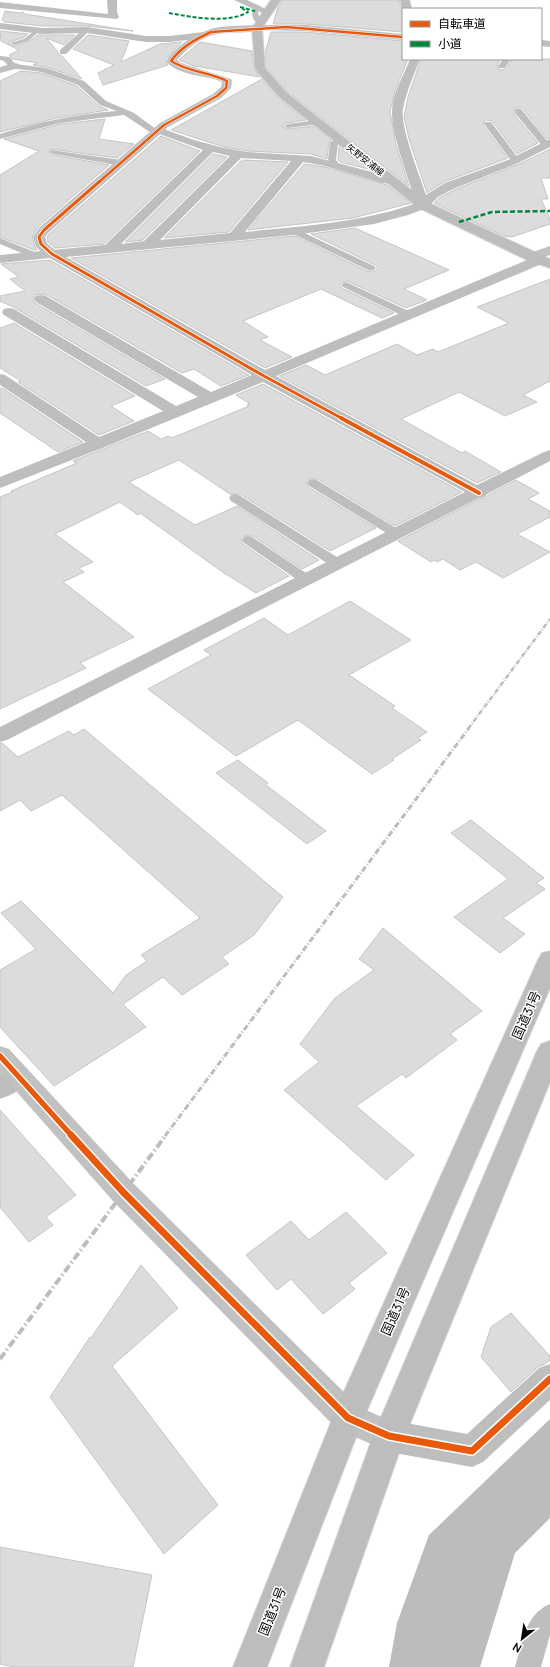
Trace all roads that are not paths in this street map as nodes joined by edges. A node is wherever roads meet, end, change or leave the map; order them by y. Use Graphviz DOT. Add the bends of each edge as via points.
graph roads {
  1 [pos="112,0"];
  2 [pos="238,0"];
  3 [pos="276,0"];
  4 [pos="0,5"];
  5 [pos="255,11"];
  6 [pos="267,12"];
  7 [pos="0,26"];
  8 [pos="259,26"];
  9 [pos="87,30"];
  10 [pos="37,31"];
  11 [pos="204,35"];
  12 [pos="402,37"];
  13 [pos="14,43"];
  14 [pos="62,52"];
  15 [pos="0,58"];
  16 [pos="415,60"];
  17 [pos="506,60"];
  18 [pos="15,66"];
  19 [pos="502,66"];
  20 [pos="0,70"];
  21 [pos="518,111"];
  22 [pos="126,113"];
  23 [pos="316,122"];
  24 [pos="488,124"];
  25 [pos="288,126"];
  26 [pos="157,131"];
  27 [pos="0,137"];
  28 [pos="339,140"];
  29 [pos="548,143"];
  30 [pos="210,149"];
  31 [pos="54,152"];
  32 [pos="238,154"];
  33 [pos="299,159"];
  34 [pos="516,161"];
  35 [pos="120,163"];
  36 [pos="338,166"];
  37 [pos="391,181"];
  38 [pos="423,205"];
  39 [pos="294,232"];
  40 [pos="234,237"];
  41 [pos="0,241"];
  42 [pos="148,245"];
  43 [pos="108,249"];
  44 [pos="550,250"];
  45 [pos="52,254"];
  46 [pos="34,255"];
  47 [pos="0,259"];
  48 [pos="540,261"];
  49 [pos="371,268"];
  50 [pos="346,285"];
  51 [pos="41,299"];
  52 [pos="9,312"];
  53 [pos="409,315"];
  54 [pos="264,376"];
  55 [pos="0,378"];
  56 [pos="210,398"];
  57 [pos="175,412"];
  58 [pos="99,444"];
  59 [pos="550,456"];
  60 [pos="0,483"];
  61 [pos="313,483"];
  62 [pos="479,493"];
  63 [pos="235,498"];
  64 [pos="397,534"];
  65 [pos="248,540"];
  66 [pos="338,564"];
  67 [pos="307,580"];
  68 [pos="0,735"];
  69 [pos="550,960"];
  70 [pos="550,1051"];
  71 [pos="6,1073"];
  72 [pos="550,1379"];
  73 [pos="348,1418"];
  74 [pos="389,1436"];
  75 [pos="550,1616"];
  76 [pos="250,1667"];
  77 [pos="307,1667"];
  78 [pos="528,1667"];
  1 -- 4 [label="street" via="114,17"];
  2 -- 6 [label="street"];
  3 -- 6 [label="main road"];
  5 -- 8 [label="lane"];
  6 -- 8 [label="main road"];
  7 -- 10 [label="street"];
  8 -- 11 [label="street"];
  8 -- 12 [label="street"];
  8 -- 23 [label="main road, 矢野安浦線" via="260,68 283,95"];
  9 -- 10 [label="street"];
  9 -- 11 [label="street" via="146,38 170,39"];
  9 -- 14 [label="lane"];
  10 -- 13 [label="lane" via="26,40"];
  11 -- 26 [label="street" via="175,54 171,61 178,67 218,76 227,81 226,88 217,96"];
  15 -- 18 [label="lane" via="7,59"];
  16 -- 38 [label="street" via="399,104 398,126"];
  17 -- 19 [label="lane"];
  18 -- 20 [label="street"];
  18 -- 22 [label="lane" via="43,70 74,80 103,103"];
  21 -- 29 [label="lane"];
  22 -- 26 [label="lane"];
  22 -- 27 [label="lane" via="72,119 30,127"];
  23 -- 25 [label="lane"];
  23 -- 28 [label="main road, 矢野安浦線"];
  24 -- 34 [label="lane"];
  26 -- 30 [label="street"];
  26 -- 35 [label="street"];
  28 -- 36 [label="lane" via="334,142 332,160"];
  28 -- 37 [label="main road, 矢野安浦線"];
  29 -- 34 [label="street"];
  30 -- 32 [label="street"];
  30 -- 43 [label="street"];
  31 -- 35 [label="lane"];
  32 -- 33 [label="street"];
  32 -- 42 [label="street"];
  33 -- 36 [label="street"];
  33 -- 40 [label="street"];
  34 -- 38 [label="street" via="449,186 434,194"];
  35 -- 45 [label="street" via="44,230 39,237 41,244"];
  36 -- 37 [label="street"];
  37 -- 38 [label="main road, 矢野安浦線"];
  38 -- 39 [label="street" via="374,220"];
  38 -- 48 [label="main road, 矢野安浦線"];
  39 -- 40 [label="street"];
  39 -- 49 [label="lane"];
  40 -- 42 [label="street"];
  41 -- 46 [label="lane"];
  42 -- 43 [label="street"];
  43 -- 45 [label="street"];
  44 -- 48 [label="street"];
  45 -- 46 [label="street"];
  45 -- 54 [label="street"];
  46 -- 47 [label="street"];
  48 -- 53 [label="street"];
  50 -- 53 [label="lane"];
  51 -- 56 [label="street"];
  52 -- 57 [label="street"];
  53 -- 54 [label="street"];
  54 -- 56 [label="street"];
  54 -- 62 [label="street"];
  55 -- 58 [label="street"];
  56 -- 57 [label="street"];
  57 -- 58 [label="street"];
  58 -- 60 [label="street"];
  59 -- 62 [label="street"];
  61 -- 64 [label="lane"];
  62 -- 64 [label="street"];
  63 -- 66 [label="lane"];
  64 -- 66 [label="street"];
  65 -- 67 [label="lane"];
  66 -- 67 [label="street"];
  67 -- 68 [label="street"];
  69 -- 73 [label="main road, 国道31号"];
  70 -- 74 [label="main road"];
  71 -- 73 [label="street"];
  72 -- 74 [label="street" via="472,1451"];
  73 -- 74 [label="street"];
  73 -- 76 [label="main road, 国道31号"];
  74 -- 77 [label="main road"];
  75 -- 78 [label="lane" via="540,1627"];
}
